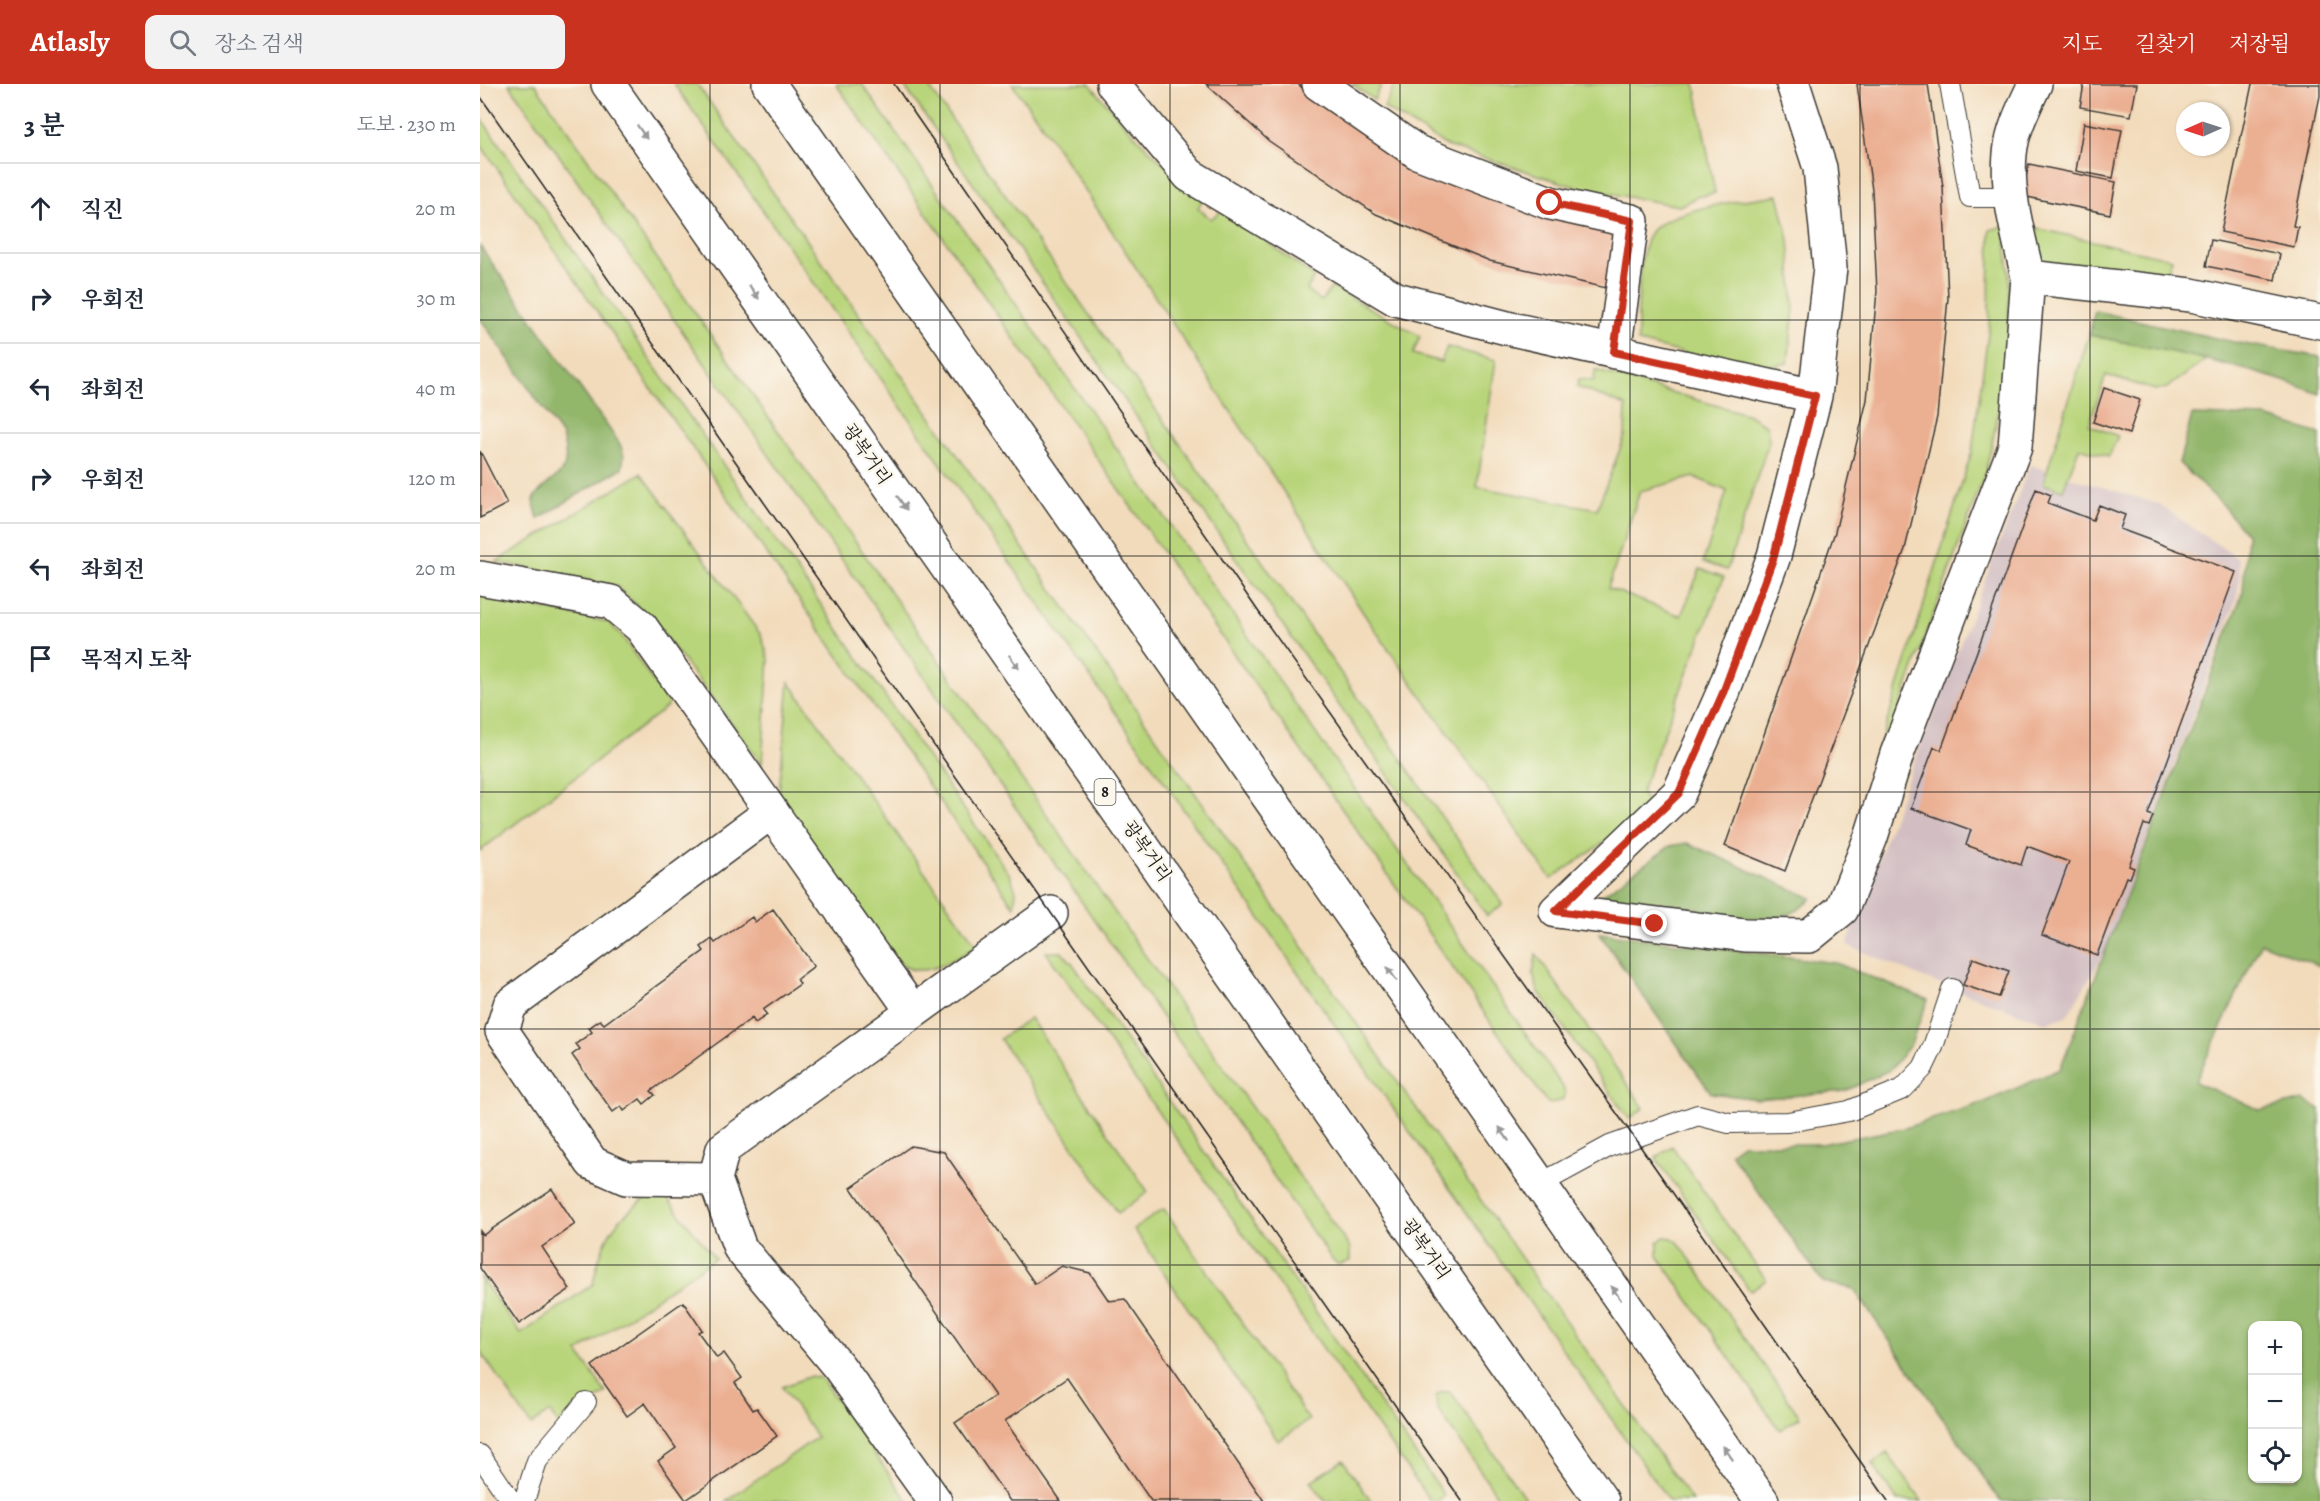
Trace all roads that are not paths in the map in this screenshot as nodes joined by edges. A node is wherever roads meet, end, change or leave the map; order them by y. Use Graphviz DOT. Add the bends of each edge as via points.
graph roads {
  1 [pos="608,84"];
  2 [pos="769,84"];
  3 [pos="1113,84"];
  4 [pos="1319,84"];
  5 [pos="1793,84"];
  6 [pos="1950,84"];
  7 [pos="2035,84"];
  8 [pos="2012,197"];
  9 [pos="2028,277"];
  10 [pos="2320,322"];
  11 [pos="1614,352"];
  12 [pos="1815,396"];
  13 [pos="480,578"];
  14 [pos="771,812"];
  15 [pos="1051,913"];
  16 [pos="1952,989"];
  17 [pos="913,1012"];
  18 [pos="716,1179"];
  19 [pos="1540,1184"];
  20 [pos="586,1402"];
  21 [pos="480,1455"];
  22 [pos="511,1501"];
  23 [pos="524,1501"];
  24 [pos="935,1501"];
  25 [pos="1602,1501"];
  26 [pos="1762,1501"];
  1 -- 25 [label="main road, 광복거리 / 8, one-way"];
  19 -- 2 [label="main road, one-way"];
  3 -- 11 [label="main road" via="1189,175 1396,299"];
  4 -- 11 [label="main road" via="1417,152 1550,203 1632,221"];
  5 -- 12 [label="main road" via="1820,168 1830,268"];
  6 -- 8 [label="lane" via="1970,197"];
  7 -- 8 [label="main road" via="2010,153"];
  8 -- 9 [label="main road"];
  9 -- 10 [label="main road" via="2191,295"];
  9 -- 12 [label="main road" via="2015,447 1842,909 1809,936 1745,935 1556,911 1679,793 1723,693 1774,556"];
  11 -- 12 [label="main road"];
  13 -- 14 [label="main road" via="610,602 641,627"];
  14 -- 17 [label="main road"];
  14 -- 18 [label="main road" via="510,1005 502,1031 592,1163 626,1178"];
  15 -- 17 [label="main road"];
  16 -- 19 [label="lane" via="1923,1068 1903,1089 1849,1111 1788,1122 1729,1123 1698,1115 1610,1146"];
  17 -- 18 [label="main road" via="723,1149"];
  18 -- 24 [label="main road" via="740,1248 839,1366"];
  26 -- 19 [label="main road, one-way"];
  20 -- 23 [label="lane" via="537,1461"];
  21 -- 22 [label="lane"];
}
